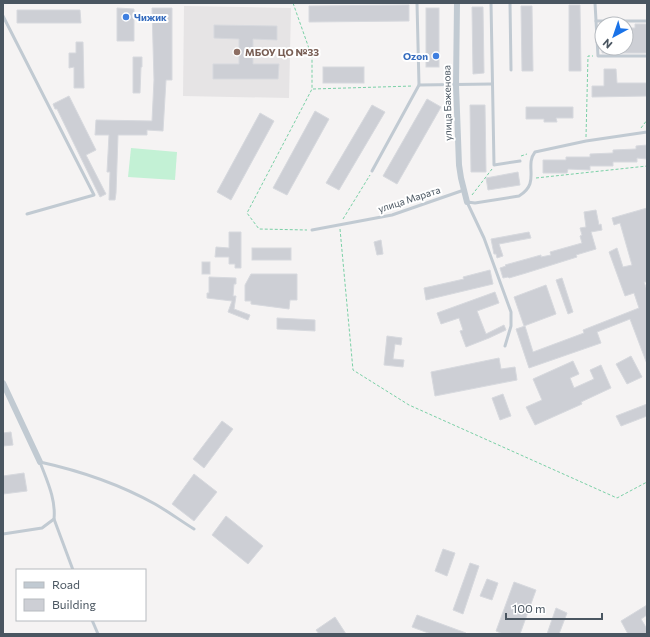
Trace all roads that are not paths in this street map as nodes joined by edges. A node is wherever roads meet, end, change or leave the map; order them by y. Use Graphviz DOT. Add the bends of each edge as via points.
graph roads {
  1 [pos="417,3"];
  2 [pos="457,3"];
  3 [pos="490,3"];
  4 [pos="510,3"];
  5 [pos="595,3"];
  6 [pos="3,16"];
  7 [pos="596,16"];
  8 [pos="634,20"];
  9 [pos="647,20"];
  10 [pos="634,56"];
  11 [pos="647,56"];
  12 [pos="511,70"];
  13 [pos="492,84"];
  14 [pos="419,85"];
  15 [pos="456,85"];
  16 [pos="647,132"];
  17 [pos="520,160"];
  18 [pos="372,170"];
  19 [pos="464,190"];
  20 [pos="467,202"];
  21 [pos="27,214"];
  22 [pos="312,230"];
  23 [pos="505,346"];
  24 [pos="3,384"];
  25 [pos="40,462"];
  26 [pos="54,518"];
  27 [pos="194,529"];
  28 [pos="3,534"];
  29 [pos="73,569"];
  30 [pos="92,621"];
  31 [pos="98,634"];
  1 -- 14 [label="lane"];
  2 -- 15 [label="street, улица Баженова"];
  3 -- 13 [label="lane"];
  4 -- 12 [label="lane"];
  5 -- 7 [label="lane"];
  6 -- 21 [label="lane" via="94,195"];
  8 -- 9 [label="lane"];
  10 -- 11 [label="lane"];
  13 -- 15 [label="lane"];
  13 -- 17 [label="lane" via="494,165"];
  14 -- 15 [label="lane"];
  14 -- 18 [label="lane"];
  15 -- 19 [label="street, улица Баженова" via="459,165"];
  16 -- 20 [label="lane" via="535,152 532,156 532,179 525,192 519,196"];
  19 -- 20 [label="street, улица Баженова"];
  19 -- 22 [label="lane, улица Марата" via="392,215"];
  20 -- 23 [label="lane" via="484,238 510,312 510,326"];
  24 -- 25 [label="street"];
  25 -- 26 [label="lane" via="55,507"];
  25 -- 27 [label="lane" via="68,468 121,487"];
  26 -- 28 [label="lane" via="42,528"];
  26 -- 29 [label="lane"];
  30 -- 31 [label="lane"];
}
